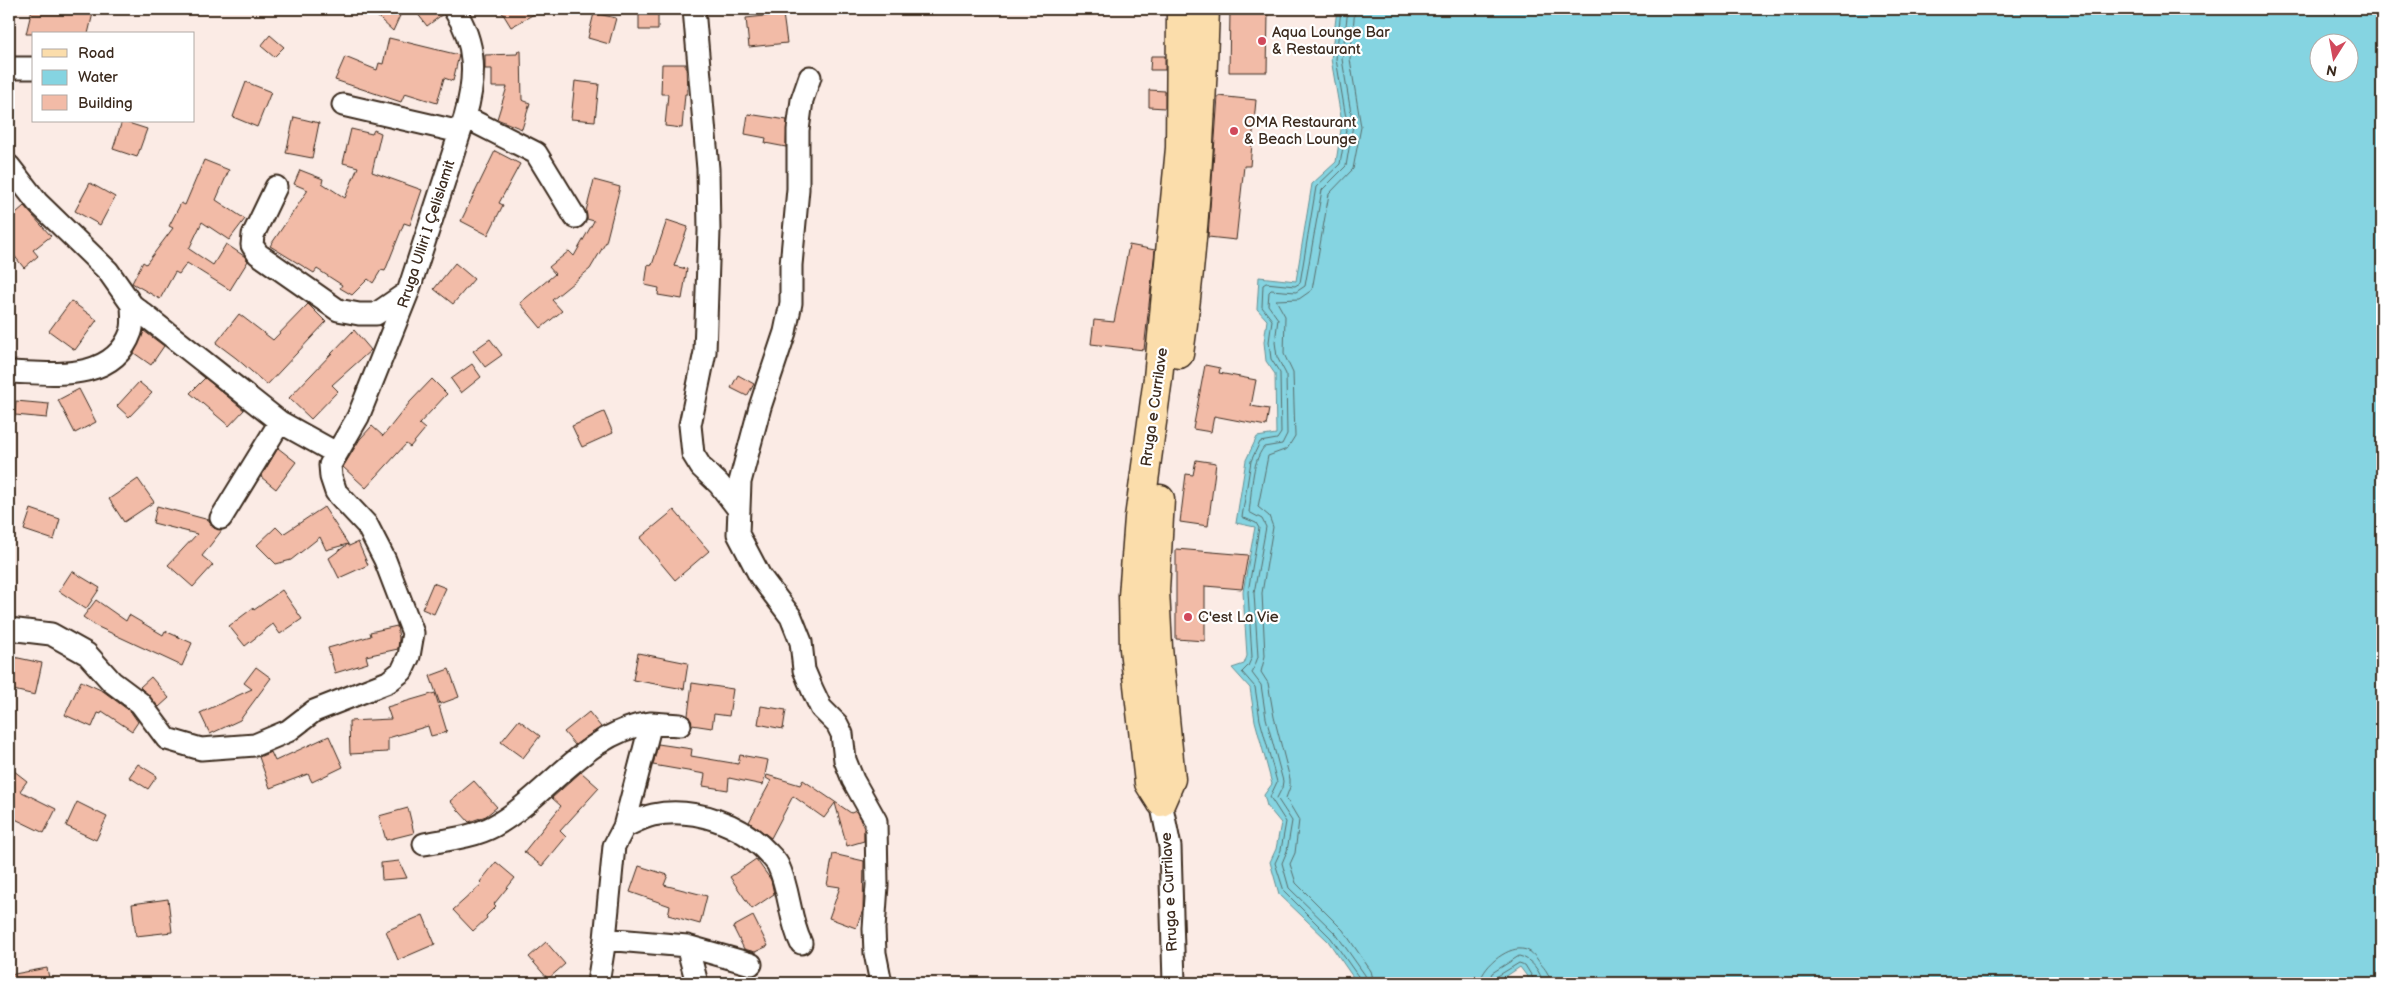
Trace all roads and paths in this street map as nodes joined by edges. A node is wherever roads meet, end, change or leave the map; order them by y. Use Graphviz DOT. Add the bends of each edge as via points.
graph roads {
  1 [pos="454,9"];
  2 [pos="694,9"];
  3 [pos="1181,9"];
  4 [pos="1205,9"];
  5 [pos="9,68"];
  6 [pos="32,68"];
  7 [pos="810,77"];
  8 [pos="343,105"];
  9 [pos="463,125"];
  10 [pos="9,166"];
  11 [pos="276,187"];
  12 [pos="575,217"];
  13 [pos="408,292"];
  14 [pos="132,305"];
  15 [pos="9,372"];
  16 [pos="280,422"];
  17 [pos="336,453"];
  18 [pos="739,510"];
  19 [pos="220,518"];
  20 [pos="9,629"];
  21 [pos="651,723"];
  22 [pos="680,724"];
  23 [pos="1161,802"];
  24 [pos="624,827"];
  25 [pos="424,844"];
  26 [pos="605,939"];
  27 [pos="801,942"];
  28 [pos="687,946"];
  29 [pos="751,964"];
  30 [pos="598,983"];
  31 [pos="697,983"];
  32 [pos="882,983"];
  33 [pos="1174,983"];
  1 -- 9 [label="street, Rruga Ulliri I Çelislamit" via="464,24 472,47 473,89"];
  2 -- 18 [label="street" via="710,231 705,352 690,425 693,454"];
  3 -- 23 [label="main road, Rruga e Currilave" via="1180,148 1133,596 1134,649 1149,783"];
  4 -- 23 [label="main road, Rruga e Currilave" via="1199,160 1188,284 1157,525 1155,590 1158,648 1171,779"];
  5 -- 6 [label="street"];
  7 -- 18 [label="street" via="802,100 798,130 791,303 740,482"];
  8 -- 9 [label="street"];
  9 -- 12 [label="street" via="536,153"];
  9 -- 13 [label="street, Rruga Ulliri I Çelislamit"];
  10 -- 14 [label="street" via="37,202 108,271"];
  11 -- 13 [label="street" via="253,235 252,245 258,254 338,310 376,314"];
  13 -- 17 [label="street, Rruga Ulliri I Çelislamit" via="358,418"];
  14 -- 15 [label="street" via="131,331 116,357 95,369 64,374"];
  14 -- 16 [label="street"];
  16 -- 17 [label="street"];
  16 -- 19 [label="street"];
  17 -- 20 [label="street" via="330,465 336,492 367,525 385,560 413,633 409,656 402,671 388,682 314,710 288,731 256,745 201,749 167,739 140,703 112,682 87,654 52,634"];
  18 -- 32 [label="street" via="738,534 760,576 791,617 801,642 804,670 821,708 842,734 845,760 876,821 874,929 875,953"];
  21 -- 22 [label="street"];
  21 -- 24 [label="street"];
  21 -- 25 [label="street" via="632,725 609,738 568,766 527,803 493,827"];
  23 -- 33 [label="street, Rruga e Currilave" via="1170,847"];
  24 -- 26 [label="street" via="614,846"];
  24 -- 27 [label="street" via="652,815 681,813 707,817 737,828 760,844 778,864"];
  26 -- 28 [label="street"];
  26 -- 30 [label="street"];
  28 -- 29 [label="street"];
  28 -- 31 [label="street"];
}
